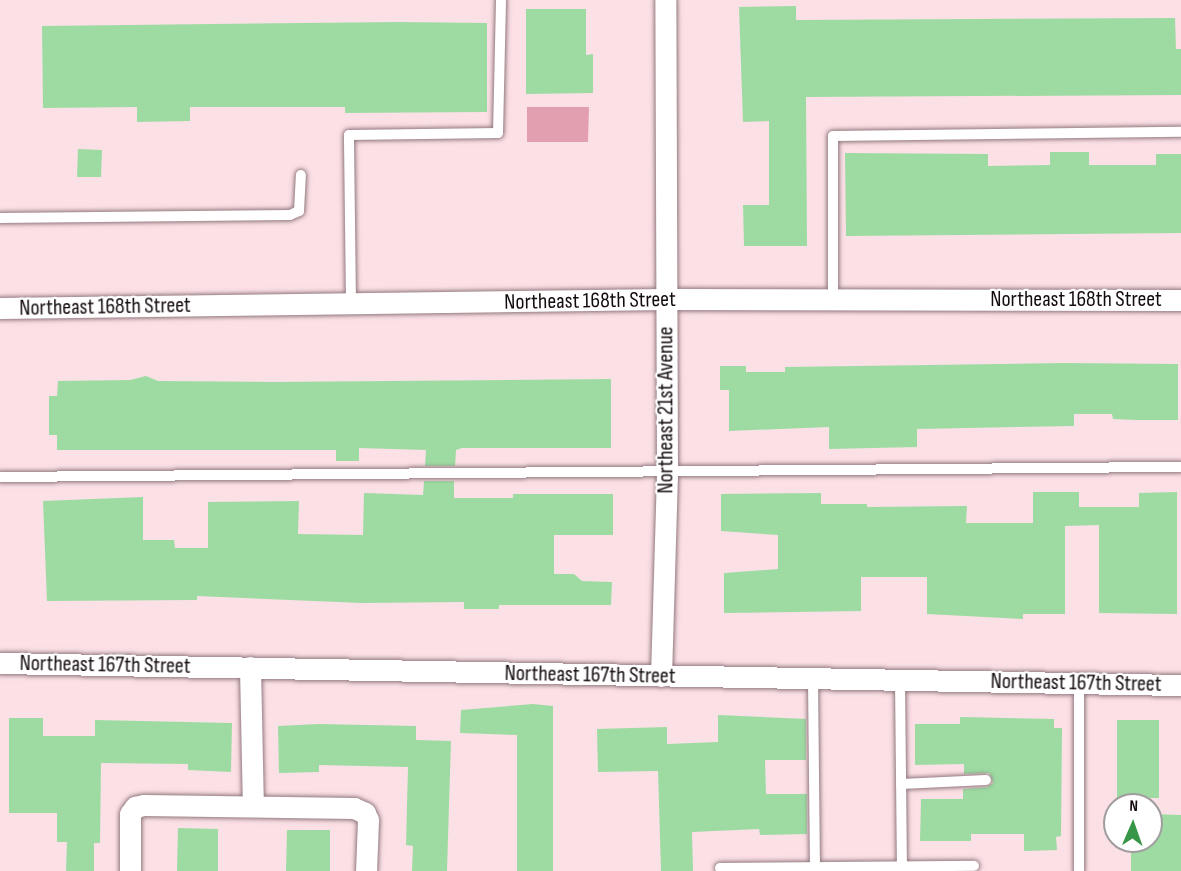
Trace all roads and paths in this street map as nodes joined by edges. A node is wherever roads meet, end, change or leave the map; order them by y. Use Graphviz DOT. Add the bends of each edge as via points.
graph roads {
  1 [pos="501,0"];
  2 [pos="665,0"];
  3 [pos="1181,132"];
  4 [pos="301,175"];
  5 [pos="0,218"];
  6 [pos="665,299"];
  7 [pos="832,300"];
  8 [pos="1181,300"];
  9 [pos="351,304"];
  10 [pos="0,308"];
  11 [pos="1181,466"];
  12 [pos="667,469"];
  13 [pos="0,477"];
  14 [pos="0,663"];
  15 [pos="250,668"];
  16 [pos="661,676"];
  17 [pos="813,679"];
  18 [pos="900,680"];
  19 [pos="1079,683"];
  20 [pos="1181,685"];
  21 [pos="986,780"];
  22 [pos="901,784"];
  23 [pos="254,806"];
  24 [pos="974,866"];
  25 [pos="720,868"];
  26 [pos="902,868"];
  27 [pos="815,869"];
  28 [pos="130,871"];
  29 [pos="366,871"];
  30 [pos="1079,871"];
  1 -- 9 [label="lane" via="498,133 349,135"];
  2 -- 6 [label="street, Northeast 21st Avenue"];
  3 -- 7 [label="lane" via="833,136"];
  4 -- 5 [label="lane" via="299,211 290,215"];
  6 -- 7 [label="street, Northeast 168th Street"];
  6 -- 9 [label="street, Northeast 168th Street"];
  6 -- 12 [label="street, Northeast 21st Avenue"];
  7 -- 8 [label="street, Northeast 168th Street"];
  9 -- 10 [label="street, Northeast 168th Street"];
  11 -- 12 [label="lane"];
  12 -- 13 [label="lane"];
  12 -- 16 [label="street, Northeast 21st Avenue"];
  14 -- 15 [label="street, Northeast 167th Street"];
  15 -- 16 [label="street, Northeast 167th Street"];
  15 -- 23 [label="street"];
  16 -- 17 [label="street, Northeast 167th Street"];
  17 -- 18 [label="street, Northeast 167th Street"];
  17 -- 27 [label="lane"];
  18 -- 19 [label="street, Northeast 167th Street"];
  18 -- 22 [label="lane"];
  19 -- 20 [label="street, Northeast 167th Street"];
  19 -- 30 [label="lane"];
  21 -- 22 [label="lane"];
  22 -- 26 [label="lane"];
  23 -- 28 [label="street" via="135,807 130,814"];
  23 -- 29 [label="street" via="354,808 365,813"];
  24 -- 26 [label="lane"];
  25 -- 27 [label="lane"];
  26 -- 27 [label="lane"];
}
